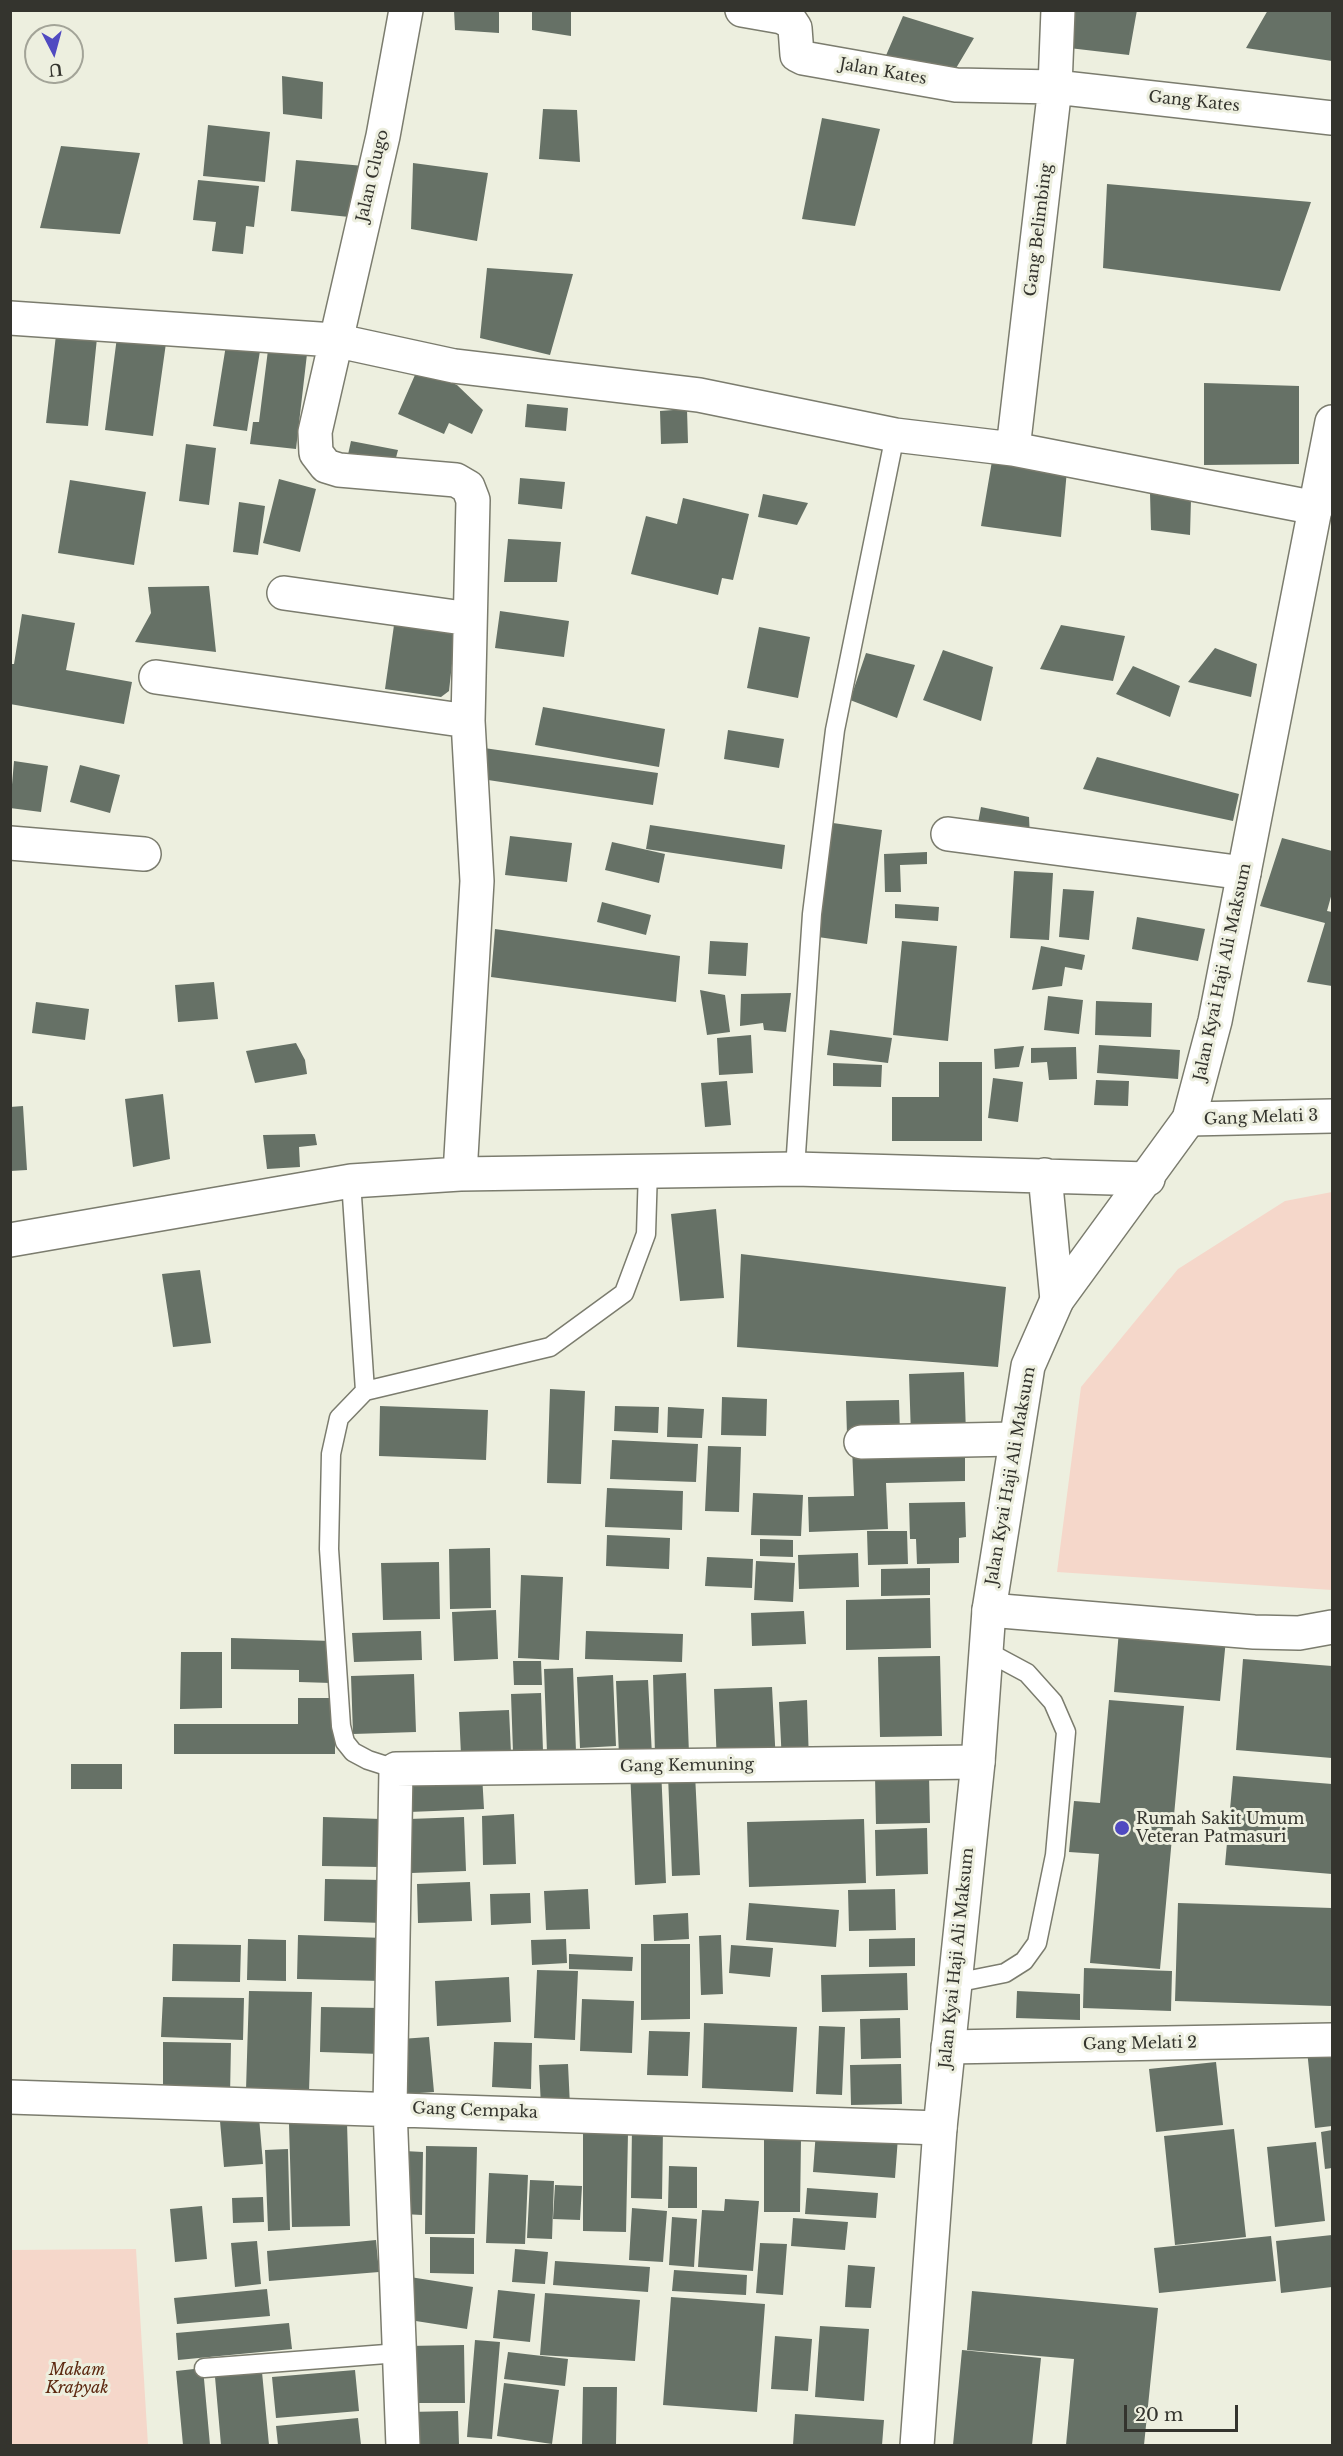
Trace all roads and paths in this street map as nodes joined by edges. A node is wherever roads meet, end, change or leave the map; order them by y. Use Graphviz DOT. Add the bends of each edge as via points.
graph roads {
  1 [pos="406,10"];
  2 [pos="742,10"];
  3 [pos="1058,10"];
  4 [pos="1055,87"];
  5 [pos="1332,118"];
  6 [pos="10,318"];
  7 [pos="334,340"];
  8 [pos="1332,422"];
  9 [pos="895,435"];
  10 [pos="1013,449"];
  11 [pos="1316,508"];
  12 [pos="284,593"];
  13 [pos="470,619"];
  14 [pos="156,677"];
  15 [pos="468,721"];
  16 [pos="948,834"];
  17 [pos="10,843"];
  18 [pos="144,854"];
  19 [pos="1244,873"];
  20 [pos="1332,1116"];
  21 [pos="1189,1119"];
  22 [pos="648,1169"];
  23 [pos="795,1169"];
  24 [pos="460,1174"];
  25 [pos="1046,1175"];
  26 [pos="1148,1179"];
  27 [pos="351,1182"];
  28 [pos="10,1240"];
  29 [pos="1057,1300"];
  30 [pos="365,1391"];
  31 [pos="1015,1439"];
  32 [pos="861,1442"];
  33 [pos="989,1610"];
  34 [pos="1332,1627"];
  35 [pos="987,1651"];
  36 [pos="978,1762"];
  37 [pos="396,1769"];
  38 [pos="955,1983"];
  39 [pos="1332,2040"];
  40 [pos="948,2048"];
  41 [pos="10,2097"];
  42 [pos="390,2108"];
  43 [pos="940,2128"];
  44 [pos="399,2353"];
  45 [pos="204,2368"];
  46 [pos="403,2445"];
  47 [pos="918,2445"];
  1 -- 7 [label="street, Jalan Glugo" via="383,136"];
  2 -- 4 [label="street, Jalan Kates" via="790,22 795,28 796,55 803,58 956,85"];
  3 -- 4 [label="street, Gang Belimbing"];
  4 -- 5 [label="street, Gang Kates"];
  4 -- 10 [label="street, Gang Belimbing"];
  6 -- 7 [label="street"];
  7 -- 9 [label="street" via="454,366 699,395"];
  7 -- 13 [label="street, Jalan Glugo" via="315,432 316,453 326,466 339,470 456,480 468,488 473,500"];
  8 -- 11 [label="street, Jalan Kyai Haji Ali Maksum"];
  9 -- 10 [label="street"];
  9 -- 23 [label="lane" via="835,730 812,914"];
  10 -- 11 [label="street"];
  11 -- 19 [label="street, Jalan Kyai Haji Ali Maksum"];
  12 -- 13 [label="street"];
  13 -- 15 [label="street, Jalan Glugo"];
  14 -- 15 [label="street"];
  15 -- 24 [label="street, Jalan Glugo" via="477,881"];
  16 -- 19 [label="street"];
  17 -- 18 [label="street"];
  19 -- 21 [label="street, Jalan Kyai Haji Ali Maksum" via="1215,1021"];
  20 -- 21 [label="street, Gang Melati 3"];
  21 -- 26 [label="street, Jalan Kyai Haji Ali Maksum"];
  22 -- 23 [label="street"];
  22 -- 24 [label="street"];
  22 -- 30 [label="lane" via="646,1234 624,1293 550,1347"];
  23 -- 25 [label="street"];
  24 -- 27 [label="street"];
  25 -- 26 [label="street"];
  25 -- 29 [label="street"];
  26 -- 29 [label="street, Jalan Kyai Haji Ali Maksum"];
  27 -- 28 [label="street"];
  27 -- 30 [label="lane"];
  29 -- 31 [label="street, Jalan Kyai Haji Ali Maksum" via="1028,1366"];
  30 -- 37 [label="lane" via="339,1418 331,1454 329,1549 341,1726 345,1742 353,1752"];
  31 -- 32 [label="street"];
  31 -- 33 [label="street, Jalan Kyai Haji Ali Maksum"];
  33 -- 34 [label="street" via="1254,1632 1299,1633"];
  33 -- 35 [label="street, Jalan Kyai Haji Ali Maksum"];
  35 -- 36 [label="street, Jalan Kyai Haji Ali Maksum"];
  35 -- 38 [label="lane" via="1028,1673 1053,1702 1066,1732 1055,1855 1037,1943 1024,1961 1005,1973"];
  36 -- 37 [label="street, Gang Kemuning"];
  36 -- 38 [label="street, Jalan Kyai Haji Ali Maksum"];
  37 -- 42 [label="street"];
  38 -- 40 [label="street, Jalan Kyai Haji Ali Maksum"];
  39 -- 40 [label="street, Gang Melati 2"];
  40 -- 43 [label="street, Jalan Kyai Haji Ali Maksum"];
  41 -- 42 [label="street, Gang Cempaka"];
  42 -- 43 [label="street, Gang Cempaka"];
  42 -- 44 [label="street"];
  43 -- 47 [label="street, Jalan Kyai Haji Ali Maksum"];
  44 -- 45 [label="lane"];
  44 -- 46 [label="street"];
}
